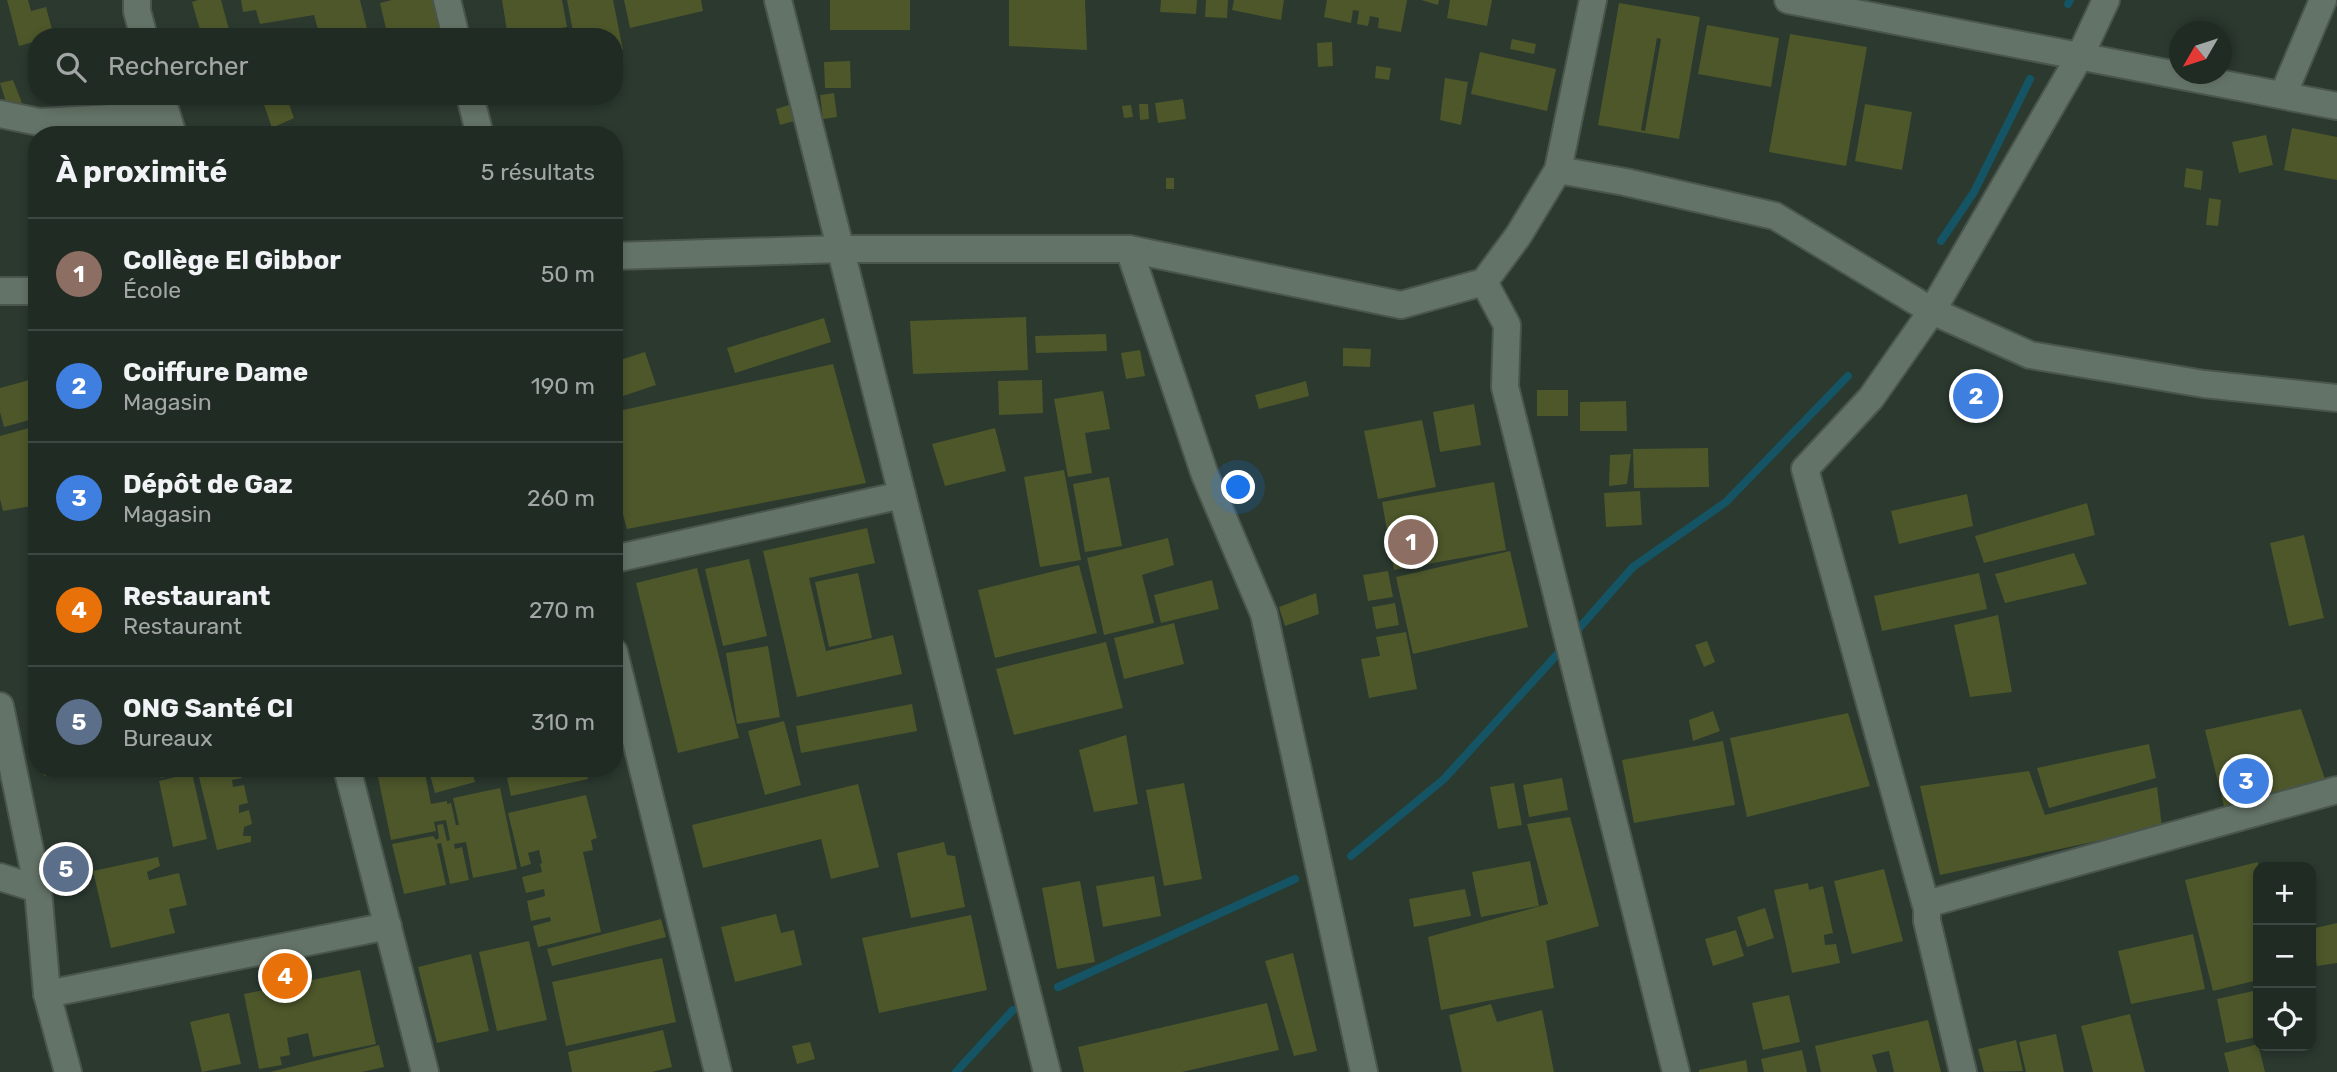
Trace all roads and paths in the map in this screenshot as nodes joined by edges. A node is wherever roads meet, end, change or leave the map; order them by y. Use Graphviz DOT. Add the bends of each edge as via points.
graph roads {
  1 [pos="137,0"];
  2 [pos="447,0"];
  3 [pos="778,0"];
  4 [pos="1593,0"];
  5 [pos="1788,0"];
  6 [pos="2106,0"];
  7 [pos="2323,0"];
  8 [pos="142,28"];
  9 [pos="454,28"];
  10 [pos="2080,56"];
  11 [pos="2283,94"];
  12 [pos="472,105"];
  13 [pos="2337,106"];
  14 [pos="0,114"];
  15 [pos="166,115"];
  16 [pos="478,126"];
  17 [pos="1559,170"];
  18 [pos="841,249"];
  19 [pos="1129,249"];
  20 [pos="623,256"];
  21 [pos="1484,282"];
  22 [pos="0,291"];
  23 [pos="28,291"];
  24 [pos="1932,311"];
  25 [pos="2337,398"];
  26 [pos="902,495"];
  27 [pos="623,557"];
  28 [pos="623,688"];
  29 [pos="0,706"];
  30 [pos="349,777"];
  31 [pos="2337,790"];
  32 [pos="0,877"];
  33 [pos="38,889"];
  34 [pos="1927,909"];
  35 [pos="388,926"];
  36 [pos="47,994"];
  37 [pos="68,1072"];
  38 [pos="425,1072"];
  39 [pos="718,1072"];
  40 [pos="1047,1072"];
  41 [pos="1364,1072"];
  42 [pos="1675,1072"];
  43 [pos="1962,1072"];
  1 -- 8 [label="street"];
  2 -- 9 [label="street"];
  3 -- 18 [label="street"];
  4 -- 17 [label="street"];
  5 -- 10 [label="street"];
  6 -- 10 [label="street"];
  7 -- 11 [label="street"];
  10 -- 11 [label="street"];
  10 -- 24 [label="street"];
  11 -- 13 [label="street"];
  12 -- 16 [label="street"];
  14 -- 15 [label="street" via="38,122"];
  17 -- 21 [label="street"];
  17 -- 24 [label="street" via="1775,216"];
  18 -- 19 [label="street"];
  18 -- 20 [label="street"];
  18 -- 26 [label="street"];
  19 -- 21 [label="street" via="1401,305"];
  19 -- 41 [label="street" via="1205,475 1264,614"];
  21 -- 42 [label="street" via="1507,325 1505,387"];
  22 -- 23 [label="street"];
  24 -- 25 [label="street" via="2030,355 2204,384"];
  24 -- 34 [label="street" via="1871,398 1805,469"];
  26 -- 27 [label="street"];
  26 -- 40 [label="street"];
  28 -- 39 [label="street"];
  29 -- 33 [label="street"];
  30 -- 35 [label="street"];
  31 -- 34 [label="street" via="1930,903"];
  32 -- 33 [label="street"];
  33 -- 36 [label="street"];
  34 -- 43 [label="street"];
  35 -- 36 [label="street"];
  35 -- 38 [label="street"];
  36 -- 37 [label="street"];
}
